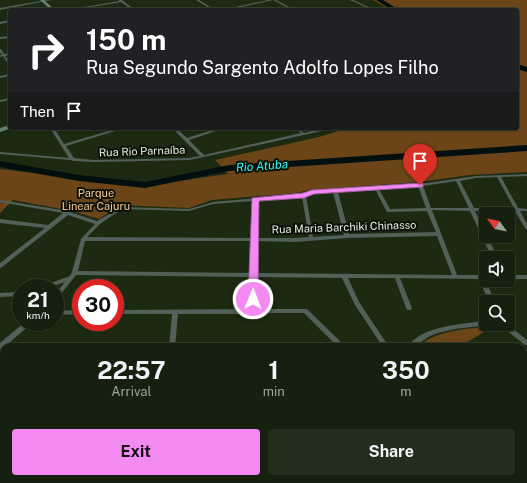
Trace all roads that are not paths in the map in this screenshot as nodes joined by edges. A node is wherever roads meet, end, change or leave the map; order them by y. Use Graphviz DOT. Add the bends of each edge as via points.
graph roads {
  1 [pos="50,0"];
  2 [pos="120,0"];
  3 [pos="197,0"];
  4 [pos="273,0"];
  5 [pos="351,0"];
  6 [pos="43,1"];
  7 [pos="51,8"];
  8 [pos="79,8"];
  9 [pos="131,8"];
  10 [pos="211,8"];
  11 [pos="233,8"];
  12 [pos="290,8"];
  13 [pos="369,8"];
  14 [pos="0,9"];
  15 [pos="0,50"];
  16 [pos="2,56"];
  17 [pos="53,130"];
  18 [pos="117,130"];
  19 [pos="176,130"];
  20 [pos="218,130"];
  21 [pos="299,130"];
  22 [pos="321,130"];
  23 [pos="304,134"];
  24 [pos="186,140"];
  25 [pos="64,145"];
  26 [pos="0,153"];
  27 [pos="202,155"];
  28 [pos="73,160"];
  29 [pos="527,175"];
  30 [pos="498,176"];
  31 [pos="458,180"];
  32 [pos="420,185"];
  33 [pos="376,187"];
  34 [pos="335,190"];
  35 [pos="304,195"];
  36 [pos="255,199"];
  37 [pos="2,202"];
  38 [pos="430,209"];
  39 [pos="473,210"];
  40 [pos="517,210"];
  41 [pos="527,210"];
  42 [pos="68,212"];
  43 [pos="0,221"];
  44 [pos="98,224"];
  45 [pos="50,227"];
  46 [pos="527,228"];
  47 [pos="439,234"];
  48 [pos="346,236"];
  49 [pos="311,237"];
  50 [pos="83,239"];
  51 [pos="254,240"];
  52 [pos="492,251"];
  53 [pos="0,266"];
  54 [pos="74,275"];
  55 [pos="254,275"];
  56 [pos="344,276"];
  57 [pos="397,276"];
  58 [pos="454,276"];
  59 [pos="479,277"];
  60 [pos="515,277"];
  61 [pos="527,277"];
  62 [pos="64,279"];
  63 [pos="64,287"];
  64 [pos="12,294"];
  65 [pos="0,295"];
  66 [pos="409,308"];
  67 [pos="124,312"];
  68 [pos="175,312"];
  69 [pos="253,312"];
  70 [pos="479,324"];
  71 [pos="19,331"];
  72 [pos="512,331"];
  73 [pos="5,343"];
  74 [pos="172,343"];
  75 [pos="338,343"];
  76 [pos="383,343"];
  77 [pos="415,343"];
  78 [pos="527,343"];
  1 -- 6 [label="street"];
  2 -- 8 [label="street"];
  2 -- 9 [label="street"];
  3 -- 10 [label="street"];
  4 -- 11 [label="street"];
  4 -- 12 [label="street"];
  5 -- 13 [label="street"];
  6 -- 7 [label="street"];
  6 -- 14 [label="street"];
  15 -- 16 [label="street"];
  17 -- 25 [label="street"];
  18 -- 25 [label="street"];
  19 -- 24 [label="street"];
  20 -- 24 [label="street"];
  21 -- 23 [label="street"];
  22 -- 23 [label="street, Rua Rio Parnaíba"];
  23 -- 27 [label="street, Rua Rio Parnaíba"];
  24 -- 27 [label="street"];
  25 -- 28 [label="street"];
  26 -- 28 [label="street, Rua Rio Parnaíba"];
  27 -- 28 [label="street, Rua Rio Parnaíba" via="190,159"];
  29 -- 30 [label="street"];
  30 -- 31 [label="street"];
  30 -- 40 [label="street"];
  31 -- 32 [label="street"];
  31 -- 39 [label="street"];
  32 -- 33 [label="street"];
  32 -- 38 [label="street"];
  33 -- 34 [label="street"];
  33 -- 38 [label="street" via="388,212"];
  34 -- 35 [label="street"];
  34 -- 48 [label="street"];
  35 -- 36 [label="street"];
  35 -- 49 [label="street"];
  36 -- 44 [label="street" via="213,203 187,210 121,208"];
  36 -- 51 [label="street"];
  37 -- 42 [label="street"];
  38 -- 39 [label="street"];
  38 -- 47 [label="street"];
  39 -- 40 [label="street"];
  39 -- 52 [label="street"];
  40 -- 41 [label="street"];
  40 -- 46 [label="street"];
  42 -- 44 [label="street"];
  42 -- 45 [label="street"];
  43 -- 45 [label="street"];
  44 -- 50 [label="street"];
  45 -- 53 [label="street"];
  47 -- 48 [label="street, Rua Maria Barchiki Chinasso"];
  47 -- 58 [label="street"];
  48 -- 49 [label="street, Rua Maria Barchiki Chinasso"];
  49 -- 51 [label="street, Rua Maria Barchiki Chinasso" via="295,240"];
  50 -- 51 [label="street, Rua Maria Barchiki Chinasso"];
  50 -- 54 [label="street"];
  51 -- 55 [label="street"];
  54 -- 55 [label="street"];
  54 -- 62 [label="street"];
  54 -- 63 [label="street"];
  55 -- 56 [label="street"];
  55 -- 69 [label="street"];
  56 -- 57 [label="street"];
  56 -- 76 [label="street" via="357,303"];
  57 -- 58 [label="street"];
  57 -- 66 [label="street"];
  58 -- 59 [label="street"];
  60 -- 61 [label="street"];
  64 -- 65 [label="street"];
  67 -- 68 [label="street"];
  68 -- 69 [label="street"];
  68 -- 74 [label="street"];
  69 -- 75 [label="street" via="305,311"];
  70 -- 77 [label="street" via="438,329"];
  71 -- 73 [label="street"];
  72 -- 78 [label="street"];
}
